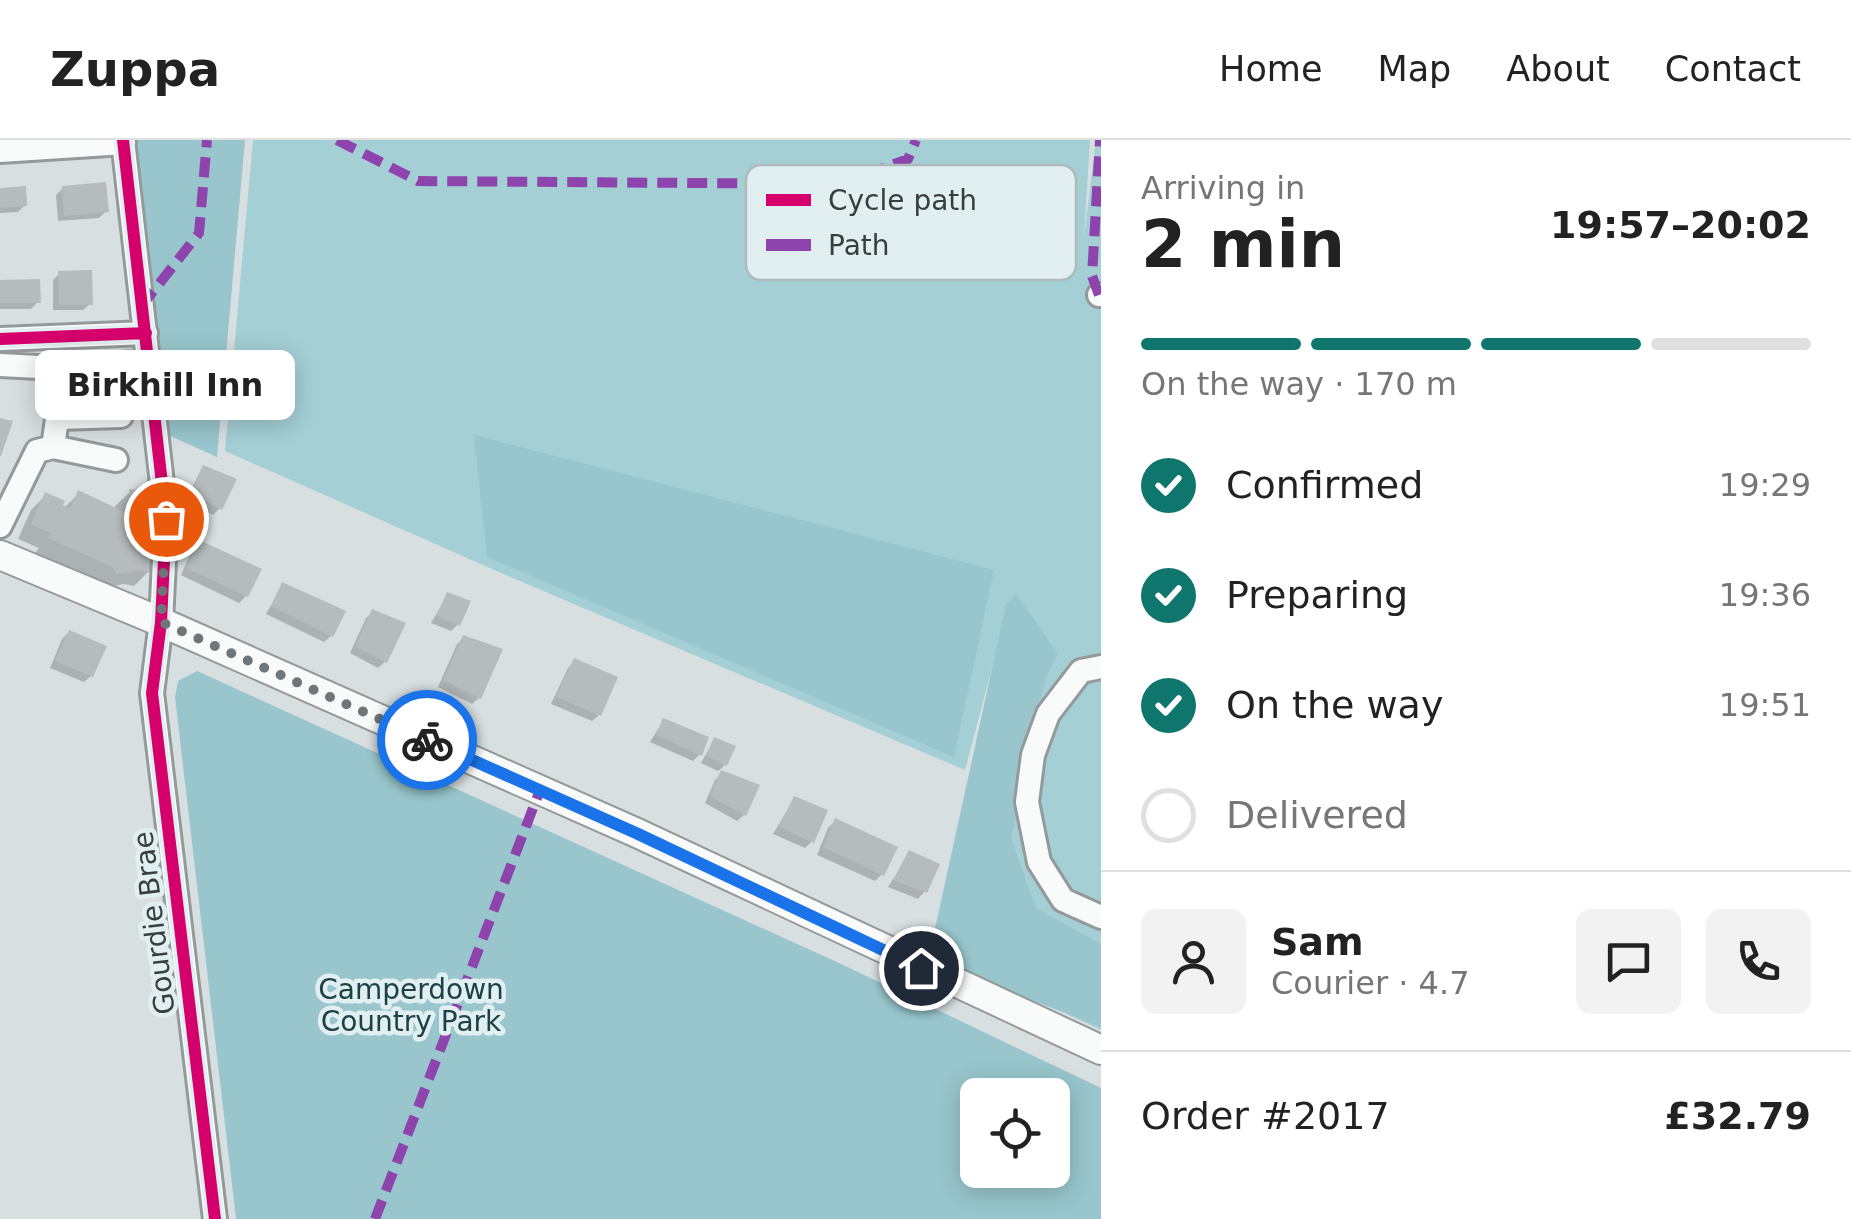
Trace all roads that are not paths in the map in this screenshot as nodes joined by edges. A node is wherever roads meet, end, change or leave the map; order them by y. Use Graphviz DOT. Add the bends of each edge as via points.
graph roads {
  1 [pos="124,142"];
  2 [pos="0,151"];
  3 [pos="146,333"];
  4 [pos="0,338"];
  5 [pos="150,362"];
  6 [pos="0,366"];
  7 [pos="57,368"];
  8 [pos="121,416"];
  9 [pos="58,418"];
  10 [pos="54,447"];
  11 [pos="116,460"];
  12 [pos="0,526"];
  13 [pos="0,556"];
  14 [pos="161,622"];
  15 [pos="1101,668"];
  16 [pos="1101,917"];
  17 [pos="1101,1050"];
  18 [pos="215,1219"];
  1 -- 2 [label="street"];
  1 -- 3 [label="street, Gourdie Brae"];
  3 -- 4 [label="street"];
  3 -- 5 [label="street, Gourdie Brae"];
  5 -- 7 [label="street"];
  5 -- 14 [label="street, Gourdie Brae" via="166,519"];
  6 -- 7 [label="street"];
  7 -- 9 [label="street"];
  8 -- 9 [label="street"];
  9 -- 10 [label="street"];
  10 -- 11 [label="street"];
  10 -- 12 [label="street" via="37,451"];
  13 -- 14 [label="main road"];
  14 -- 17 [label="main road"];
  14 -- 18 [label="street, Gourdie Brae" via="152,692"];
  15 -- 16 [label="street" via="1081,670 1048,714 1033,755 1027,802 1039,862 1063,900"];
}
